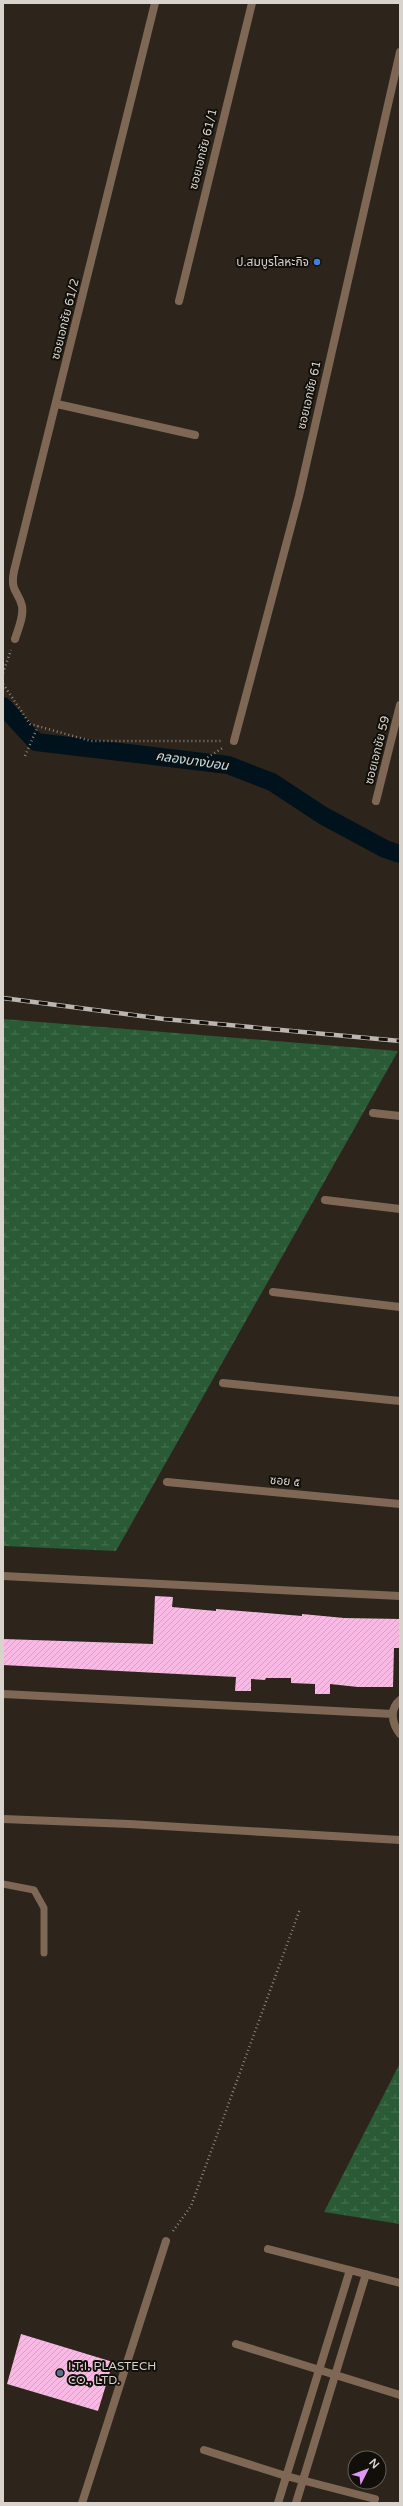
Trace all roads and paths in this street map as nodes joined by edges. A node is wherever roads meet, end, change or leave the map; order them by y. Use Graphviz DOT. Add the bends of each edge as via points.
graph roads {
  1 [pos="155,3"];
  2 [pos="252,3"];
  3 [pos="400,52"];
  4 [pos="179,301"];
  5 [pos="57,404"];
  6 [pos="195,435"];
  7 [pos="15,640"];
  8 [pos="3,672"];
  9 [pos="3,684"];
  10 [pos="400,705"];
  11 [pos="38,726"];
  12 [pos="234,740"];
  13 [pos="25,756"];
  14 [pos="194,766"];
  15 [pos="376,801"];
  16 [pos="373,1113"];
  17 [pos="400,1116"];
  18 [pos="325,1200"];
  19 [pos="400,1210"];
  20 [pos="273,1292"];
  21 [pos="400,1306"];
  22 [pos="223,1383"];
  23 [pos="400,1401"];
  24 [pos="167,1482"];
  25 [pos="400,1504"];
  26 [pos="3,1576"];
  27 [pos="400,1596"];
  28 [pos="3,1694"];
  29 [pos="400,1700"];
  30 [pos="393,1714"];
  31 [pos="400,1734"];
  32 [pos="3,1819"];
  33 [pos="400,1840"];
  34 [pos="3,1884"];
  35 [pos="300,1909"];
  36 [pos="44,1953"];
  37 [pos="166,2241"];
  38 [pos="268,2249"];
  39 [pos="350,2270"];
  40 [pos="366,2274"];
  41 [pos="400,2283"];
  42 [pos="236,2344"];
  43 [pos="319,2370"];
  44 [pos="334,2375"];
  45 [pos="400,2396"];
  46 [pos="204,2450"];
  47 [pos="286,2476"];
  48 [pos="303,2480"];
  49 [pos="375,2499"];
  50 [pos="82,2503"];
  51 [pos="278,2503"];
  52 [pos="296,2503"];
  1 -- 5 [label="street, ซอยเอกชัย 61/2"];
  2 -- 4 [label="street, ซอยเอกชัย 61/1"];
  3 -- 12 [label="street, ซอยเอกชัย 61" via="299,496"];
  5 -- 6 [label="street"];
  5 -- 7 [label="street, ซอยเอกชัย 61/2" via="12,581 22,605 23,615"];
  7 -- 8 [label="path"];
  9 -- 11 [label="path" via="30,724"];
  10 -- 15 [label="street, ซอยเอกชัย 59"];
  11 -- 12 [label="path" via="91,741"];
  11 -- 13 [label="path"];
  12 -- 14 [label="path"];
  16 -- 17 [label="street"];
  18 -- 19 [label="street"];
  20 -- 21 [label="street"];
  22 -- 23 [label="street"];
  24 -- 25 [label="street, ซอย ๕"];
  26 -- 27 [label="street"];
  28 -- 30 [label="street"];
  29 -- 30 [label="street"];
  30 -- 31 [label="street"];
  32 -- 33 [label="street"];
  34 -- 36 [label="lane" via="34,1890 44,1908"];
  35 -- 37 [label="path" via="191,2206"];
  37 -- 50 [label="street"];
  38 -- 39 [label="street"];
  39 -- 40 [label="street"];
  39 -- 43 [label="street"];
  40 -- 41 [label="street"];
  40 -- 44 [label="street"];
  42 -- 43 [label="street"];
  43 -- 44 [label="street"];
  43 -- 47 [label="street"];
  44 -- 45 [label="street"];
  44 -- 48 [label="street"];
  46 -- 47 [label="street"];
  47 -- 48 [label="street"];
  47 -- 51 [label="street"];
  48 -- 49 [label="street"];
  48 -- 52 [label="street"];
}
